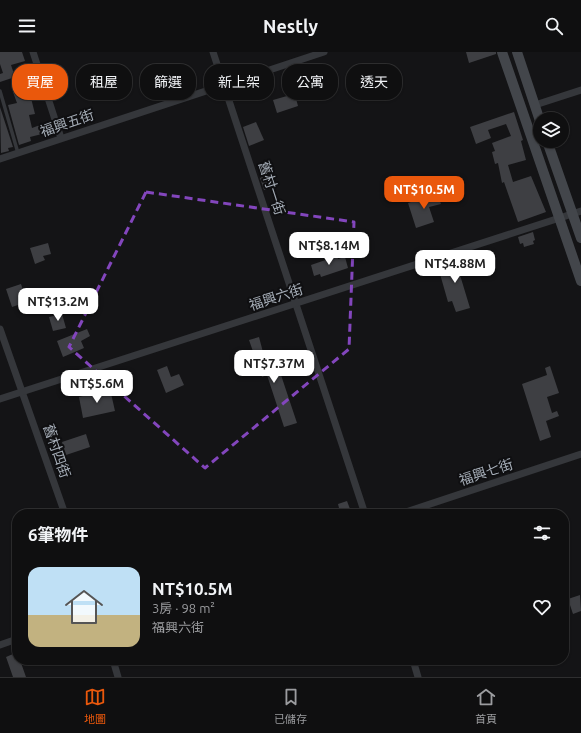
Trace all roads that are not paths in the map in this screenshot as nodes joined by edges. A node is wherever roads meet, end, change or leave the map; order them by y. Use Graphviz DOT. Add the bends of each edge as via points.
graph roads {
  1 [pos="33,52"];
  2 [pos="213,52"];
  3 [pos="324,52"];
  4 [pos="502,52"];
  5 [pos="517,52"];
  6 [pos="217,64"];
  7 [pos="274,68"];
  8 [pos="581,90"];
  9 [pos="0,91"];
  10 [pos="204,92"];
  11 [pos="229,100"];
  12 [pos="534,105"];
  13 [pos="537,112"];
  14 [pos="61,138"];
  15 [pos="550,148"];
  16 [pos="19,154"];
  17 [pos="0,159"];
  18 [pos="577,212"];
  19 [pos="559,218"];
  20 [pos="581,238"];
  21 [pos="581,281"];
  22 [pos="297,304"];
  23 [pos="0,329"];
  24 [pos="23,392"];
  25 [pos="0,399"];
  26 [pos="581,454"];
  27 [pos="62,509"];
  28 [pos="363,509"];
  29 [pos="415,509"];
  30 [pos="12,641"];
  31 [pos="0,645"];
  32 [pos="114,665"];
  33 [pos="414,665"];
  34 [pos="118,677"];
  35 [pos="418,677"];
  1 -- 14 [label="street"];
  2 -- 6 [label="street, 舊村一街"];
  3 -- 7 [label="street, 福興五街"];
  4 -- 19 [label="street"];
  5 -- 12 [label="street"];
  8 -- 12 [label="street"];
  9 -- 16 [label="lane"];
  10 -- 14 [label="street, 福興五街"];
  11 -- 22 [label="street, 舊村一街"];
  12 -- 13 [label="street"];
  14 -- 16 [label="street, 福興五街"];
  15 -- 18 [label="street"];
  16 -- 17 [label="street, 福興五街"];
  18 -- 19 [label="street, 福興六街"];
  18 -- 20 [label="street"];
  19 -- 21 [label="street"];
  19 -- 22 [label="street, 福興六街"];
  22 -- 24 [label="street, 福興六街"];
  22 -- 28 [label="street, 舊村一街"];
  23 -- 24 [label="street, 舊村四街"];
  24 -- 25 [label="street, 福興六街"];
  24 -- 27 [label="street, 舊村四街"];
  26 -- 29 [label="street, 福興七街"];
  30 -- 31 [label="street"];
  32 -- 34 [label="street"];
  33 -- 35 [label="street"];
}
